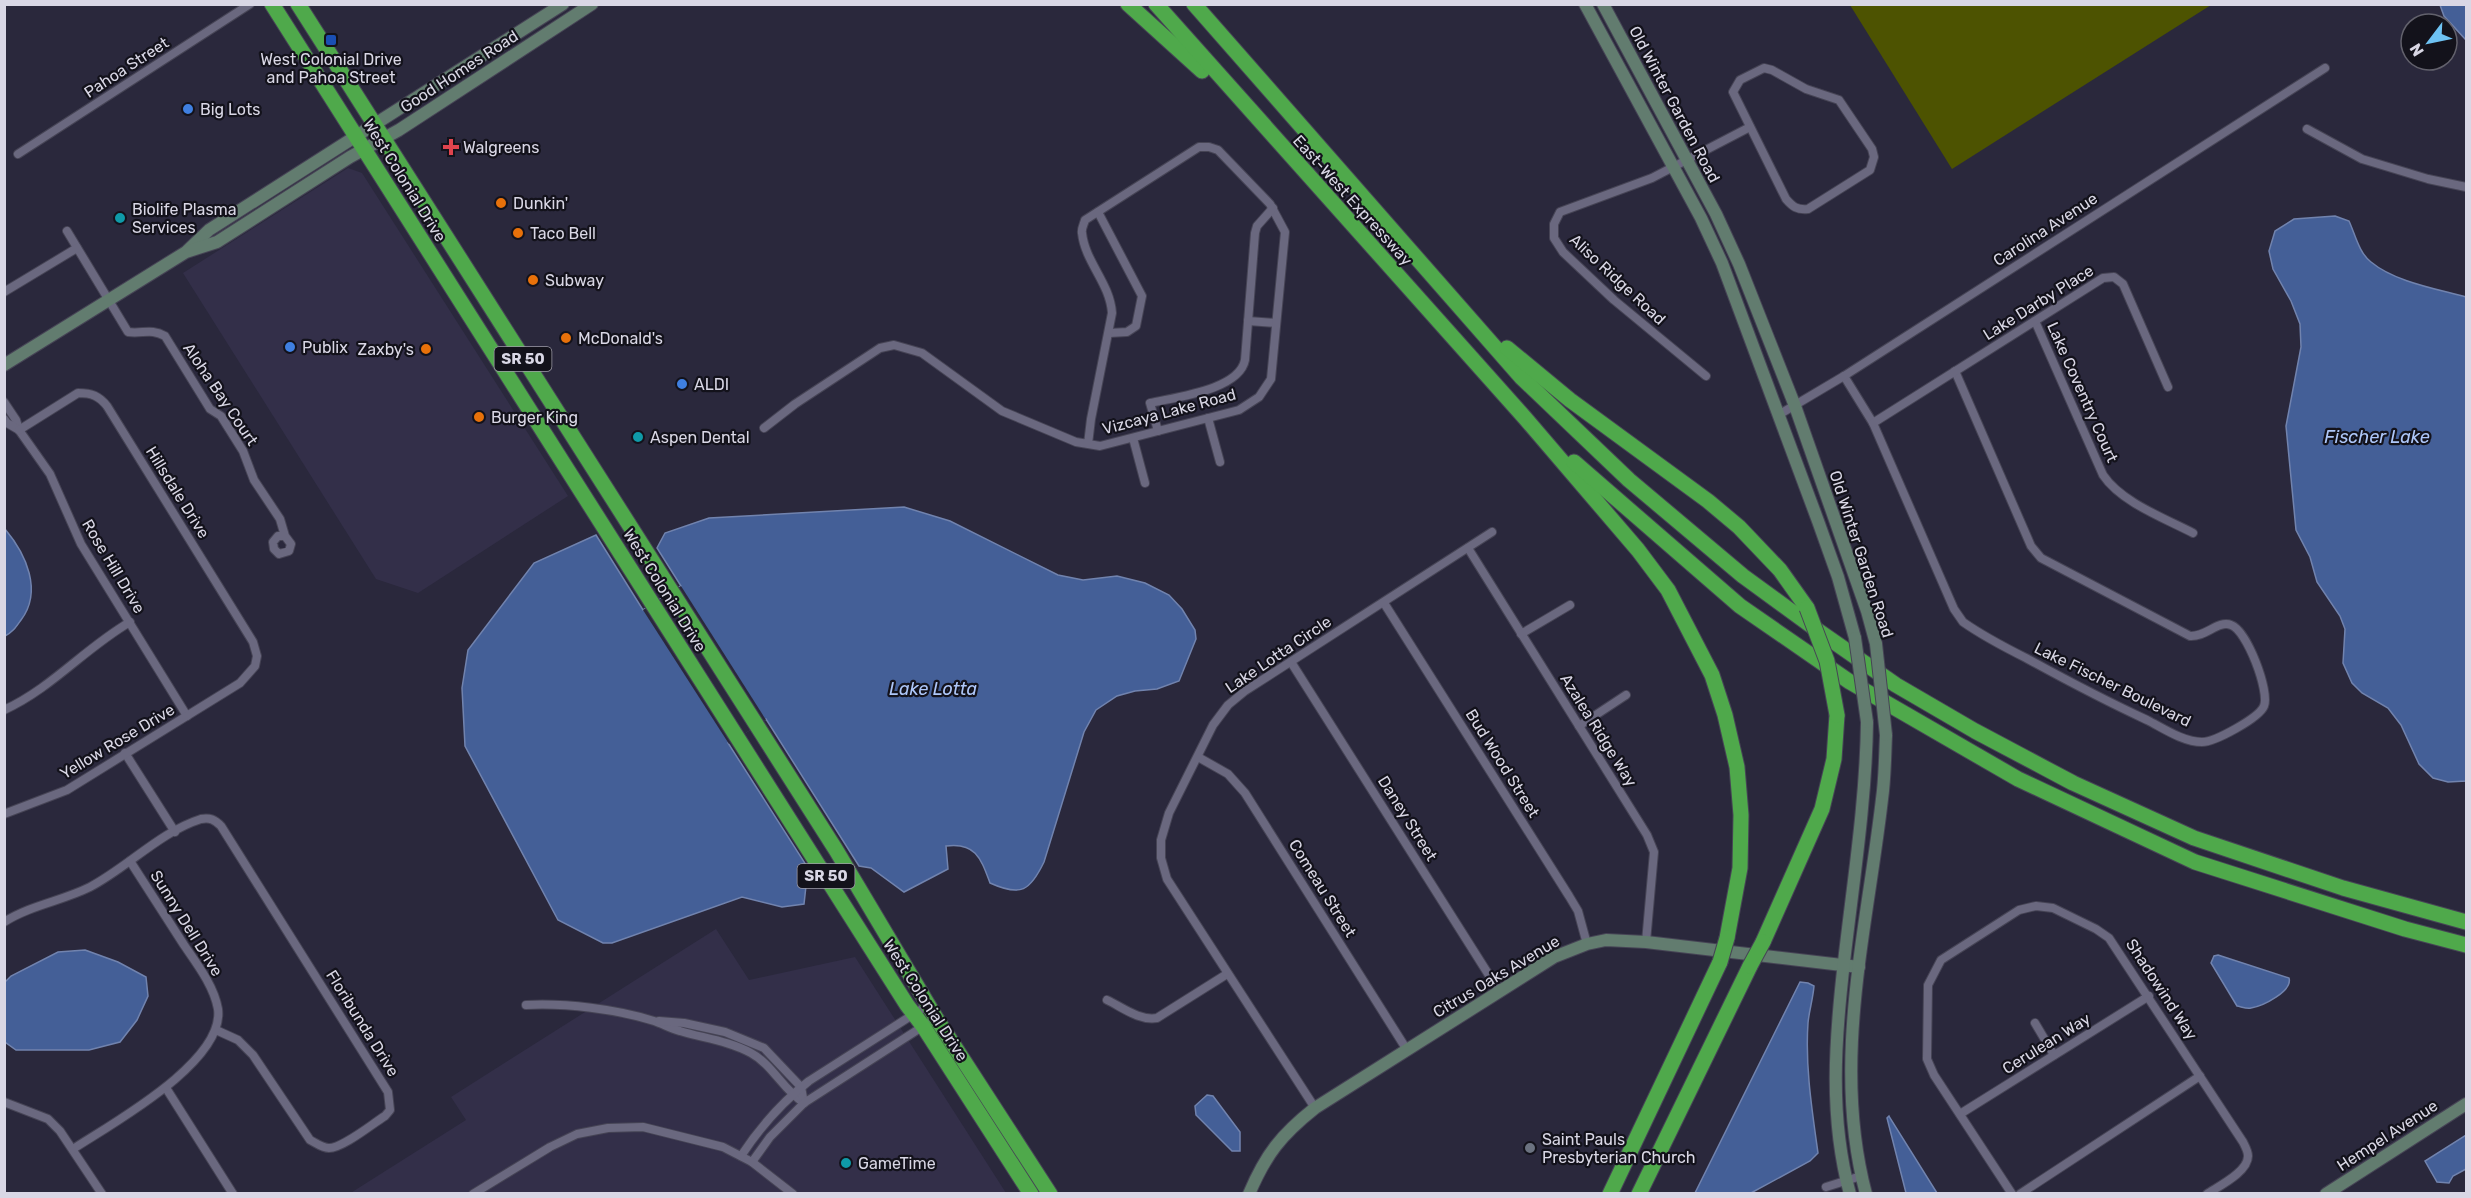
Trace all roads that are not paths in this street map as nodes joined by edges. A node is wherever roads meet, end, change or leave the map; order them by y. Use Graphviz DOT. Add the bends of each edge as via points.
graph roads {
  1 [pos="250,4"];
  2 [pos="272,4"];
  3 [pos="298,4"];
  4 [pos="563,4"];
  5 [pos="592,4"];
  6 [pos="1128,4"];
  7 [pos="1156,4"];
  8 [pos="1194,4"];
  9 [pos="1585,4"];
  10 [pos="1603,4"];
  11 [pos="2325,68"];
  12 [pos="1252,113"];
  13 [pos="375,125"];
  14 [pos="1750,127"];
  15 [pos="2307,129"];
  16 [pos="383,138"];
  17 [pos="360,143"];
  18 [pos="18,154"];
  19 [pos="1687,160"];
  20 [pos="1673,167"];
  21 [pos="2466,187"];
  22 [pos="1273,208"];
  23 [pos="1098,212"];
  24 [pos="67,231"];
  25 [pos="77,248"];
  26 [pos="1446,290"];
  27 [pos="4,292"];
  28 [pos="455,293"];
  29 [pos="109,300"];
  30 [pos="1248,321"];
  31 [pos="2035,321"];
  32 [pos="1276,323"];
  33 [pos="502,326"];
  34 [pos="1109,333"];
  35 [pos="4,365"];
  36 [pos="1955,371"];
  37 [pos="1706,376"];
  38 [pos="1844,376"];
  39 [pos="2168,387"];
  40 [pos="4,402"];
  41 [pos="1794,406"];
  42 [pos="1780,414"];
  43 [pos="1208,418"];
  44 [pos="1525,418"];
  45 [pos="4,419"];
  46 [pos="1873,423"];
  47 [pos="764,428"];
  48 [pos="19,430"];
  49 [pos="1158,431"];
  50 [pos="1133,438"];
  51 [pos="1088,444"];
  52 [pos="1220,462"];
  53 [pos="1145,483"];
  54 [pos="622,514"];
  55 [pos="603,526"];
  56 [pos="1492,532"];
  57 [pos="2193,534"];
  58 [pos="285,536"];
  59 [pos="1468,548"];
  60 [pos="1384,603"];
  61 [pos="1570,605"];
  62 [pos="130,622"];
  63 [pos="1521,634"];
  64 [pos="1291,662"];
  65 [pos="240,682"];
  66 [pos="1626,695"];
  67 [pos="4,710"];
  68 [pos="188,716"];
  69 [pos="1579,726"];
  70 [pos="125,753"];
  71 [pos="1198,757"];
  72 [pos="4,814"];
  73 [pos="175,832"];
  74 [pos="130,861"];
  75 [pos="4,922"];
  76 [pos="2466,922"];
  77 [pos="1646,942"];
  78 [pos="1587,944"];
  79 [pos="2466,945"];
  80 [pos="1844,965"];
  81 [pos="1859,967"];
  82 [pos="1227,974"];
  83 [pos="1499,991"];
  84 [pos="2149,996"];
  85 [pos="1107,1000"];
  86 [pos="526,1005"];
  87 [pos="925,1016"];
  88 [pos="656,1021"];
  89 [pos="2035,1023"];
  90 [pos="216,1030"];
  91 [pos="1407,1050"];
  92 [pos="2054,1055"];
  93 [pos="2200,1076"];
  94 [pos="801,1087"];
  95 [pos="166,1088"];
  96 [pos="791,1095"];
  97 [pos="4,1102"];
  98 [pos="804,1103"];
  99 [pos="2466,1104"];
  100 [pos="1315,1108"];
  101 [pos="1960,1114"];
  102 [pos="73,1149"];
  103 [pos="741,1156"];
  104 [pos="752,1162"];
  105 [pos="1861,1176"];
  106 [pos="1846,1179"];
  107 [pos="1826,1187"];
  108 [pos="2213,1192"];
  109 [pos="2332,1192"];
  110 [pos="102,1194"];
  111 [pos="233,1194"];
  112 [pos="473,1194"];
  113 [pos="793,1194"];
  114 [pos="1030,1194"];
  115 [pos="1050,1194"];
  116 [pos="1250,1194"];
  117 [pos="1610,1194"];
  118 [pos="1639,1194"];
  119 [pos="1850,1194"];
  120 [pos="1866,1194"];
  121 [pos="2012,1194"];
  122 [pos="2020,1194"];
  1 -- 18 [label="street, Pahoa Street"];
  2 -- 17 [label="highway, West Colonial Drive / SR 50"];
  3 -- 13 [label="highway, West Colonial Drive / SR 50"];
  4 -- 13 [label="main road, Good Homes Road"];
  5 -- 16 [label="main road, Good Homes Road"];
  6 -- 12 [label="highway" via="1237,106"];
  7 -- 12 [label="highway, East-West Expressway"];
  8 -- 26 [label="highway, East-West Expressway"];
  9 -- 20 [label="main road, Old Winter Garden Road"];
  10 -- 19 [label="main road, Old Winter Garden Road"];
  11 -- 38 [label="street, Carolina Avenue"];
  12 -- 44 [label="highway, East-West Expressway"];
  13 -- 16 [label="highway, West Colonial Drive / SR 50"];
  13 -- 17 [label="main road, Good Homes Road"];
  14 -- 14 [label="street" via="1786,199 1800,210 1808,209 1874,164 1872,149 1839,100 1806,89 1772,70 1757,70 1735,86 1733,92"];
  14 -- 19 [label="street, Aliso Ridge Road"];
  15 -- 21 [label="street" via="2362,159"];
  16 -- 17 [label="main road, Good Homes Road"];
  16 -- 33 [label="highway, West Colonial Drive / SR 50"];
  17 -- 28 [label="highway, West Colonial Drive / SR 50"];
  17 -- 29 [label="main road, Good Homes Road" via="209,230 186,252"];
  19 -- 20 [label="street, Aliso Ridge Road"];
  19 -- 41 [label="main road, Old Winter Garden Road" via="1739,264"];
  20 -- 37 [label="street, Aliso Ridge Road" via="1560,212 1554,224 1554,238 1563,252 1614,300"];
  20 -- 42 [label="main road, Old Winter Garden Road" via="1722,263"];
  22 -- 23 [label="street, Vizcaya Lake Road" via="1218,150 1198,147"];
  22 -- 30 [label="street" via="1255,233"];
  22 -- 32 [label="street, Vizcaya Lake Road" via="1285,232"];
  23 -- 34 [label="street, Vizcaya Lake Road" via="1085,220 1081,232 1111,298"];
  23 -- 34 [label="street" via="1142,296 1136,326 1126,332"];
  24 -- 25 [label="street"];
  25 -- 27 [label="street"];
  25 -- 29 [label="street"];
  26 -- 76 [label="highway" via="1521,377 1629,480 1743,576 1896,685 2073,783 2194,838 2343,888"];
  26 -- 118 [label="highway, bridge" via="1531,369 1739,527 1780,570 1807,608 1827,661 1837,715 1834,759 1821,809 1763,942"];
  28 -- 33 [label="highway" via="475,303"];
  28 -- 55 [label="highway, West Colonial Drive / SR 50"];
  29 -- 35 [label="main road, Good Homes Road"];
  29 -- 58 [label="street, Aloha Bay Court" via="128,332 155,331 165,336 210,409 220,416 243,450 254,480 280,519"];
  30 -- 32 [label="street"];
  30 -- 49 [label="street" via="1245,360 1239,374 1220,385 1150,404"];
  31 -- 36 [label="street, Lake Darby Place"];
  31 -- 39 [label="street, Lake Darby Place" via="2103,278 2114,277 2123,284"];
  31 -- 57 [label="street, Lake Coventry Court" via="2111,487"];
  32 -- 43 [label="street, Vizcaya Lake Road" via="1271,379 1259,397 1239,410"];
  33 -- 54 [label="highway, West Colonial Drive / SR 50"];
  34 -- 51 [label="street"];
  36 -- 46 [label="street, Lake Darby Place"];
  36 -- 46 [label="street, Lake Fischer Boulevard" via="2031,546 2041,558 2190,636 2200,637 2219,625 2230,624 2238,629 2254,657 2265,695 2265,705 2259,712 2218,738 2202,742 2185,738 2091,694 1963,622"];
  38 -- 41 [label="street, Carolina Avenue"];
  38 -- 46 [label="street, Lake Fischer Boulevard"];
  40 -- 48 [label="street, Rose Hill Drive"];
  41 -- 42 [label="street, Carolina Avenue"];
  41 -- 81 [label="main road, Old Winter Garden Road, bridge" via="1876,644 1886,735 1883,796"];
  42 -- 80 [label="main road, Old Winter Garden Road, bridge" via="1855,638 1867,722 1866,767"];
  43 -- 49 [label="street, Vizcaya Lake Road"];
  43 -- 52 [label="street"];
  44 -- 79 [label="highway" via="1740,606 1850,682 2008,774 2195,862"];
  44 -- 117 [label="highway, bridge" via="1668,590 1712,675 1737,766 1740,868 1720,962"];
  45 -- 48 [label="street, Rose Hill Drive"];
  47 -- 51 [label="street, Vizcaya Lake Road" via="880,348 894,345 922,353 1002,411"];
  48 -- 62 [label="street, Rose Hill Drive" via="50,474 81,544"];
  48 -- 65 [label="street, Hillsdale Drive" via="78,393 100,398 253,642 255,666"];
  49 -- 50 [label="street, Vizcaya Lake Road"];
  50 -- 51 [label="street, Vizcaya Lake Road" via="1100,446"];
  50 -- 53 [label="street"];
  54 -- 55 [label="highway"];
  54 -- 87 [label="highway, West Colonial Drive / SR 50" via="836,850"];
  55 -- 87 [label="highway, West Colonial Drive / SR 50" via="738,738"];
  56 -- 59 [label="street, Lake Lotta Circle"];
  59 -- 60 [label="street, Lake Lotta Circle"];
  59 -- 63 [label="street, Azalea Ridge Way"];
  60 -- 64 [label="street, Lake Lotta Circle"];
  60 -- 78 [label="street, Bud Wood Street" via="1578,911"];
  61 -- 63 [label="street"];
  62 -- 67 [label="street" via="34,696"];
  62 -- 68 [label="street, Rose Hill Drive"];
  63 -- 69 [label="street, Azalea Ridge Way"];
  64 -- 71 [label="street, Lake Lotta Circle" via="1228,705"];
  64 -- 83 [label="street, Daney Street"];
  65 -- 68 [label="street, Yellow Rose Drive"];
  66 -- 69 [label="street"];
  68 -- 70 [label="street, Yellow Rose Drive"];
  69 -- 77 [label="street, Azalea Ridge Way" via="1654,852"];
  70 -- 72 [label="street, Yellow Rose Drive" via="67,790"];
  70 -- 73 [label="street"];
  71 -- 82 [label="street, Lake Lotta Circle" via="1169,813 1161,840 1161,858 1167,879"];
  71 -- 91 [label="street, Comeau Street" via="1228,774 1245,793"];
  73 -- 74 [label="street"];
  73 -- 90 [label="street, Floribunda Drive" via="207,818 221,826 388,1092 390,1110 339,1145 321,1146 310,1140 254,1055 238,1040"];
  74 -- 75 [label="street" via="91,886"];
  74 -- 90 [label="street, Sunny Dell Drive" via="205,978 218,1011"];
  77 -- 78 [label="main road, Citrus Oaks Avenue" via="1606,940"];
  77 -- 80 [label="main road, Citrus Oaks Avenue"];
  78 -- 83 [label="main road, Citrus Oaks Avenue" via="1554,957"];
  80 -- 81 [label="main road, Citrus Oaks Avenue"];
  80 -- 106 [label="main road, Old Winter Garden Road" via="1834,1072"];
  81 -- 105 [label="main road, Old Winter Garden Road" via="1850,1069"];
  82 -- 85 [label="street" via="1157,1018 1138,1016"];
  82 -- 100 [label="street, Lake Lotta Circle"];
  83 -- 91 [label="main road, Citrus Oaks Avenue"];
  84 -- 92 [label="street, Cerulean Way"];
  84 -- 93 [label="street, Shadowind Way"];
  84 -- 101 [label="street, Shadowind Way" via="2120,951 2096,929 2053,909 2036,906 2019,910 1941,960 1928,985 1928,1059"];
  86 -- 88 [label="street" via="566,1005"];
  87 -- 94 [label="street"];
  87 -- 98 [label="street"];
  87 -- 114 [label="highway, West Colonial Drive / SR 50"];
  87 -- 115 [label="highway, West Colonial Drive / SR 50"];
  88 -- 94 [label="street" via="684,1023 748,1040 777,1059"];
  88 -- 96 [label="street" via="752,1053 774,1072"];
  89 -- 92 [label="street"];
  90 -- 95 [label="street" via="184,1073"];
  91 -- 100 [label="main road, Citrus Oaks Avenue"];
  92 -- 101 [label="street, Cerulean Way"];
  93 -- 108 [label="street, Shadowind Way" via="2248,1154 2240,1171"];
  93 -- 122 [label="street"];
  94 -- 96 [label="street"];
  94 -- 98 [label="street"];
  95 -- 102 [label="street"];
  95 -- 111 [label="street"];
  96 -- 98 [label="street"];
  96 -- 103 [label="street" via="761,1126"];
  97 -- 102 [label="street" via="48,1119"];
  98 -- 104 [label="street" via="770,1137"];
  99 -- 109 [label="main road, Hempel Avenue"];
  100 -- 116 [label="main road, Citrus Oaks Avenue" via="1275,1144"];
  101 -- 121 [label="street, Shadowind Way"];
  102 -- 110 [label="street"];
  103 -- 104 [label="street"];
  103 -- 112 [label="street" via="643,1127 608,1128 578,1134 549,1147"];
  104 -- 113 [label="street"];
  105 -- 106 [label="street"];
  105 -- 120 [label="main road, Old Winter Garden Road"];
  106 -- 107 [label="street"];
  106 -- 119 [label="main road, Old Winter Garden Road"];
}
